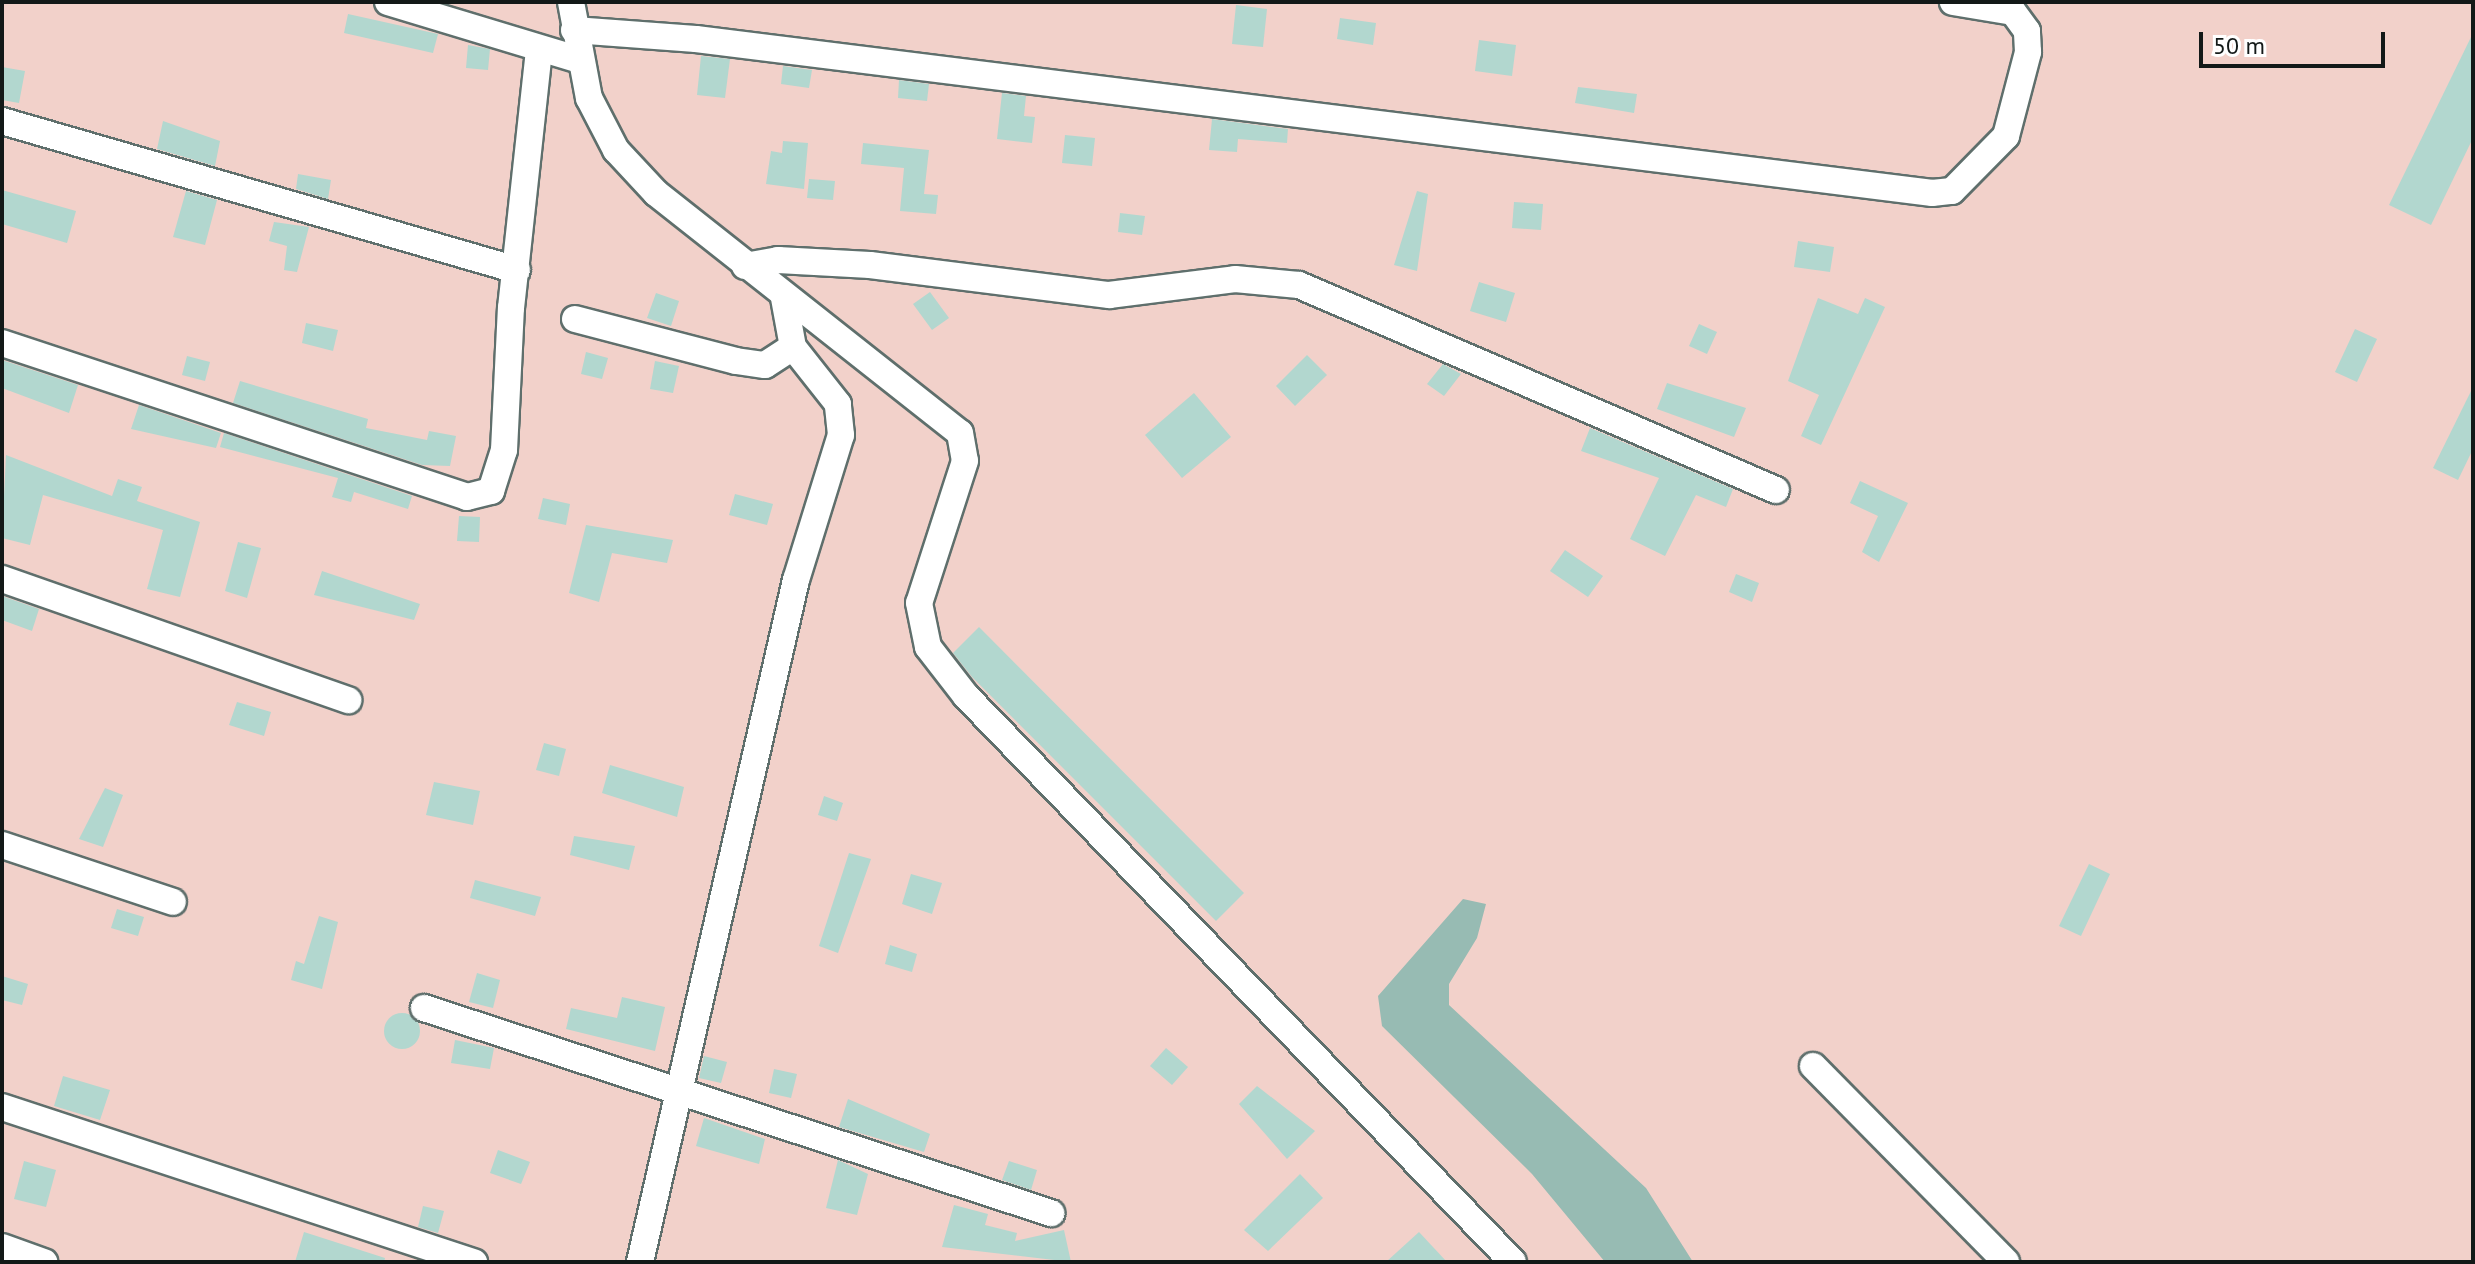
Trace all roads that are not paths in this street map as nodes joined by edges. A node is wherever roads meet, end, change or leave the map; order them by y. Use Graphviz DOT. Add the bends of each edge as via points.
graph roads {
  1 [pos="388,2"];
  2 [pos="571,2"];
  3 [pos="1953,2"];
  4 [pos="574,30"];
  5 [pos="539,50"];
  6 [pos="577,59"];
  7 [pos="2,121"];
  8 [pos="745,266"];
  9 [pos="517,270"];
  10 [pos="784,298"];
  11 [pos="575,319"];
  12 [pos="2,343"];
  13 [pos="793,347"];
  14 [pos="1776,490"];
  15 [pos="2,579"];
  16 [pos="348,700"];
  17 [pos="2,845"];
  18 [pos="173,902"];
  19 [pos="424,1008"];
  20 [pos="1813,1066"];
  21 [pos="679,1094"];
  22 [pos="2,1107"];
  23 [pos="1051,1213"];
  24 [pos="2,1247"];
  25 [pos="44,1262"];
  26 [pos="474,1262"];
  27 [pos="640,1262"];
  28 [pos="1513,1262"];
  29 [pos="2006,1262"];
  1 -- 5 [label="street"];
  2 -- 4 [label="street"];
  3 -- 4 [label="street" via="2013,12 2027,31 2028,52 2006,136 1952,191 1932,193 712,41"];
  4 -- 6 [label="street"];
  5 -- 6 [label="street"];
  5 -- 9 [label="street"];
  6 -- 8 [label="street" via="616,150 656,193"];
  7 -- 9 [label="street"];
  8 -- 10 [label="street"];
  8 -- 14 [label="street" via="778,260 870,265 1109,295 1235,279 1299,285"];
  9 -- 12 [label="street" via="499,474 491,491 467,497"];
  10 -- 13 [label="street"];
  10 -- 28 [label="street" via="948,424 965,445 924,569 918,622 928,647 966,696"];
  11 -- 13 [label="street" via="765,365"];
  13 -- 21 [label="street" via="838,404 841,435 796,580"];
  15 -- 16 [label="street"];
  17 -- 18 [label="street"];
  19 -- 21 [label="street"];
  20 -- 29 [label="street"];
  21 -- 23 [label="street"];
  21 -- 27 [label="street"];
  22 -- 26 [label="street"];
  24 -- 25 [label="street"];
}
